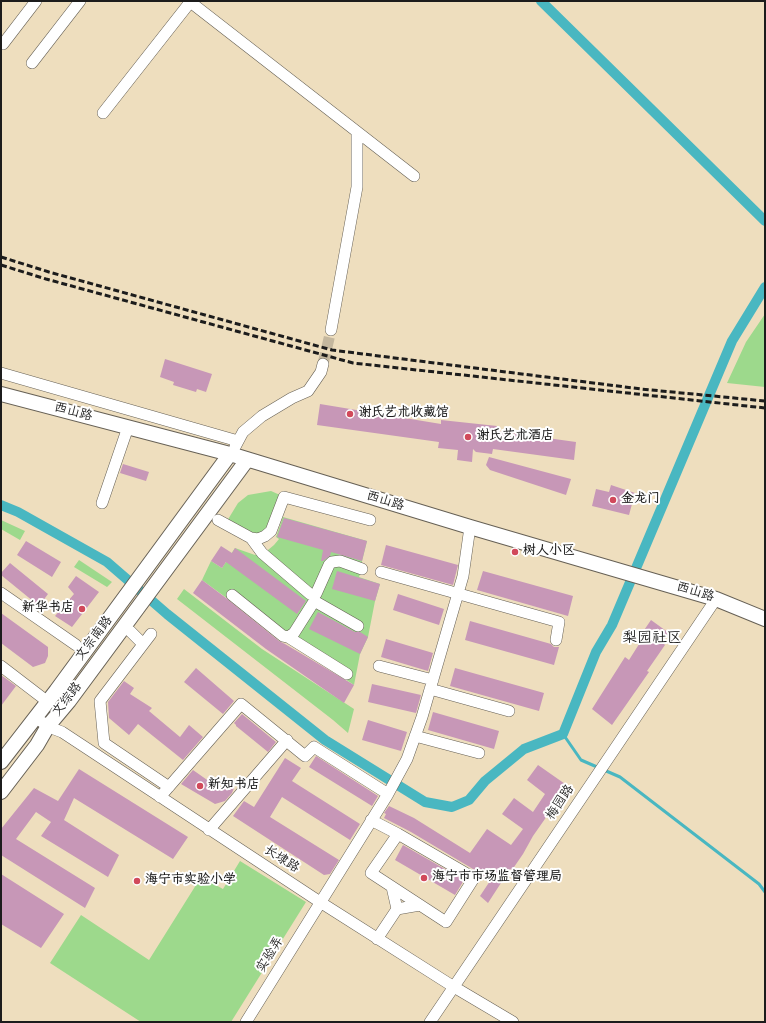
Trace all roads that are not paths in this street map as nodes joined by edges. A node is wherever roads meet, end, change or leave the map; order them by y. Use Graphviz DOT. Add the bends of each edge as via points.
graph roads {
  1 [pos="36,1"];
  2 [pos="80,1"];
  3 [pos="190,1"];
  4 [pos="3,44"];
  5 [pos="32,63"];
  6 [pos="103,113"];
  7 [pos="357,132"];
  8 [pos="414,176"];
  9 [pos="331,330"];
  10 [pos="323,364"];
  11 [pos="1,373"];
  12 [pos="1,394"];
  13 [pos="128,427"];
  14 [pos="238,441"];
  15 [pos="230,454"];
  16 [pos="248,460"];
  17 [pos="102,503"];
  18 [pos="218,520"];
  19 [pos="370,520"];
  20 [pos="470,527"];
  21 [pos="251,538"];
  22 [pos="362,569"];
  23 [pos="381,572"];
  24 [pos="1,592"];
  25 [pos="458,594"];
  26 [pos="232,595"];
  27 [pos="314,598"];
  28 [pos="716,599"];
  29 [pos="765,619"];
  30 [pos="358,626"];
  31 [pos="130,631"];
  32 [pos="151,634"];
  33 [pos="288,637"];
  34 [pos="556,640"];
  35 [pos="143,644"];
  36 [pos="76,645"];
  37 [pos="1,666"];
  38 [pos="379,666"];
  39 [pos="347,674"];
  40 [pos="432,684"];
  41 [pos="48,702"];
  42 [pos="509,711"];
  43 [pos="36,718"];
  44 [pos="48,726"];
  45 [pos="415,736"];
  46 [pos="287,740"];
  47 [pos="479,754"];
  48 [pos="1,762"];
  49 [pos="169,787"];
  50 [pos="1,792"];
  51 [pos="388,794"];
  52 [pos="160,797"];
  53 [pos="371,820"];
  54 [pos="209,830"];
  55 [pos="398,834"];
  56 [pos="392,887"];
  57 [pos="320,902"];
  58 [pos="420,905"];
  59 [pos="397,909"];
  60 [pos="378,939"];
  61 [pos="454,987"];
  62 [pos="246,1022"];
  63 [pos="430,1022"];
  64 [pos="513,1022"];
  1 -- 4 [label="street"];
  2 -- 5 [label="street"];
  3 -- 6 [label="street"];
  3 -- 7 [label="street"];
  7 -- 8 [label="street"];
  7 -- 9 [label="street" via="357,187"];
  10 -- 14 [label="street" via="321,372 308,392 292,398 262,416 243,432"];
  11 -- 14 [label="street"];
  12 -- 13 [label="main road, 西山路"];
  13 -- 15 [label="main road, 西山路"];
  13 -- 17 [label="street"];
  14 -- 15 [label="street"];
  15 -- 16 [label="main road, 西山路"];
  15 -- 41 [label="main road, 文宗南路"];
  16 -- 20 [label="main road, 西山路"];
  16 -- 44 [label="main road, 文综路"];
  18 -- 21 [label="street"];
  19 -- 21 [label="street" via="284,497 271,531 258,539"];
  20 -- 25 [label="street, 实验弄"];
  20 -- 28 [label="main road, 西山路"];
  21 -- 27 [label="street" via="262,553"];
  22 -- 27 [label="street" via="340,561 332,562"];
  23 -- 25 [label="street"];
  24 -- 36 [label="street"];
  25 -- 34 [label="street" via="559,622"];
  25 -- 40 [label="street, 实验弄"];
  26 -- 33 [label="street" via="283,636"];
  27 -- 30 [label="street"];
  27 -- 33 [label="street" via="294,633"];
  28 -- 29 [label="main road, 西山路"];
  28 -- 61 [label="street, 梅园路"];
  31 -- 35 [label="street"];
  32 -- 35 [label="street"];
  33 -- 39 [label="street"];
  35 -- 49 [label="street" via="100,701 104,743"];
  37 -- 41 [label="street"];
  38 -- 40 [label="street"];
  40 -- 42 [label="street"];
  40 -- 45 [label="street, 实验弄"];
  41 -- 43 [label="main road, 文宗南路"];
  43 -- 44 [label="street, 长埭路"];
  43 -- 48 [label="main road, 文宗南路"];
  44 -- 50 [label="main road, 文综路" via="37,745"];
  44 -- 52 [label="street, 长埭路" via="62,732"];
  45 -- 47 [label="street"];
  45 -- 51 [label="street, 实验弄"];
  46 -- 49 [label="street" via="240,704"];
  46 -- 51 [label="street" via="305,756 314,747"];
  46 -- 54 [label="street"];
  49 -- 52 [label="street"];
  51 -- 53 [label="street, 实验弄"];
  52 -- 54 [label="street, 长埭路"];
  53 -- 55 [label="street"];
  53 -- 57 [label="street, 实验弄"];
  54 -- 57 [label="street, 长埭路"];
  55 -- 56 [label="street" via="371,873"];
  55 -- 58 [label="street" via="474,878 446,922"];
  56 -- 58 [label="street"];
  56 -- 59 [label="street"];
  57 -- 60 [label="street, 长埭路"];
  57 -- 62 [label="street, 实验弄"];
  58 -- 59 [label="street"];
  59 -- 60 [label="street"];
  60 -- 61 [label="street, 长埭路"];
  61 -- 63 [label="street, 梅园路"];
  61 -- 64 [label="street, 长埭路"];
}
